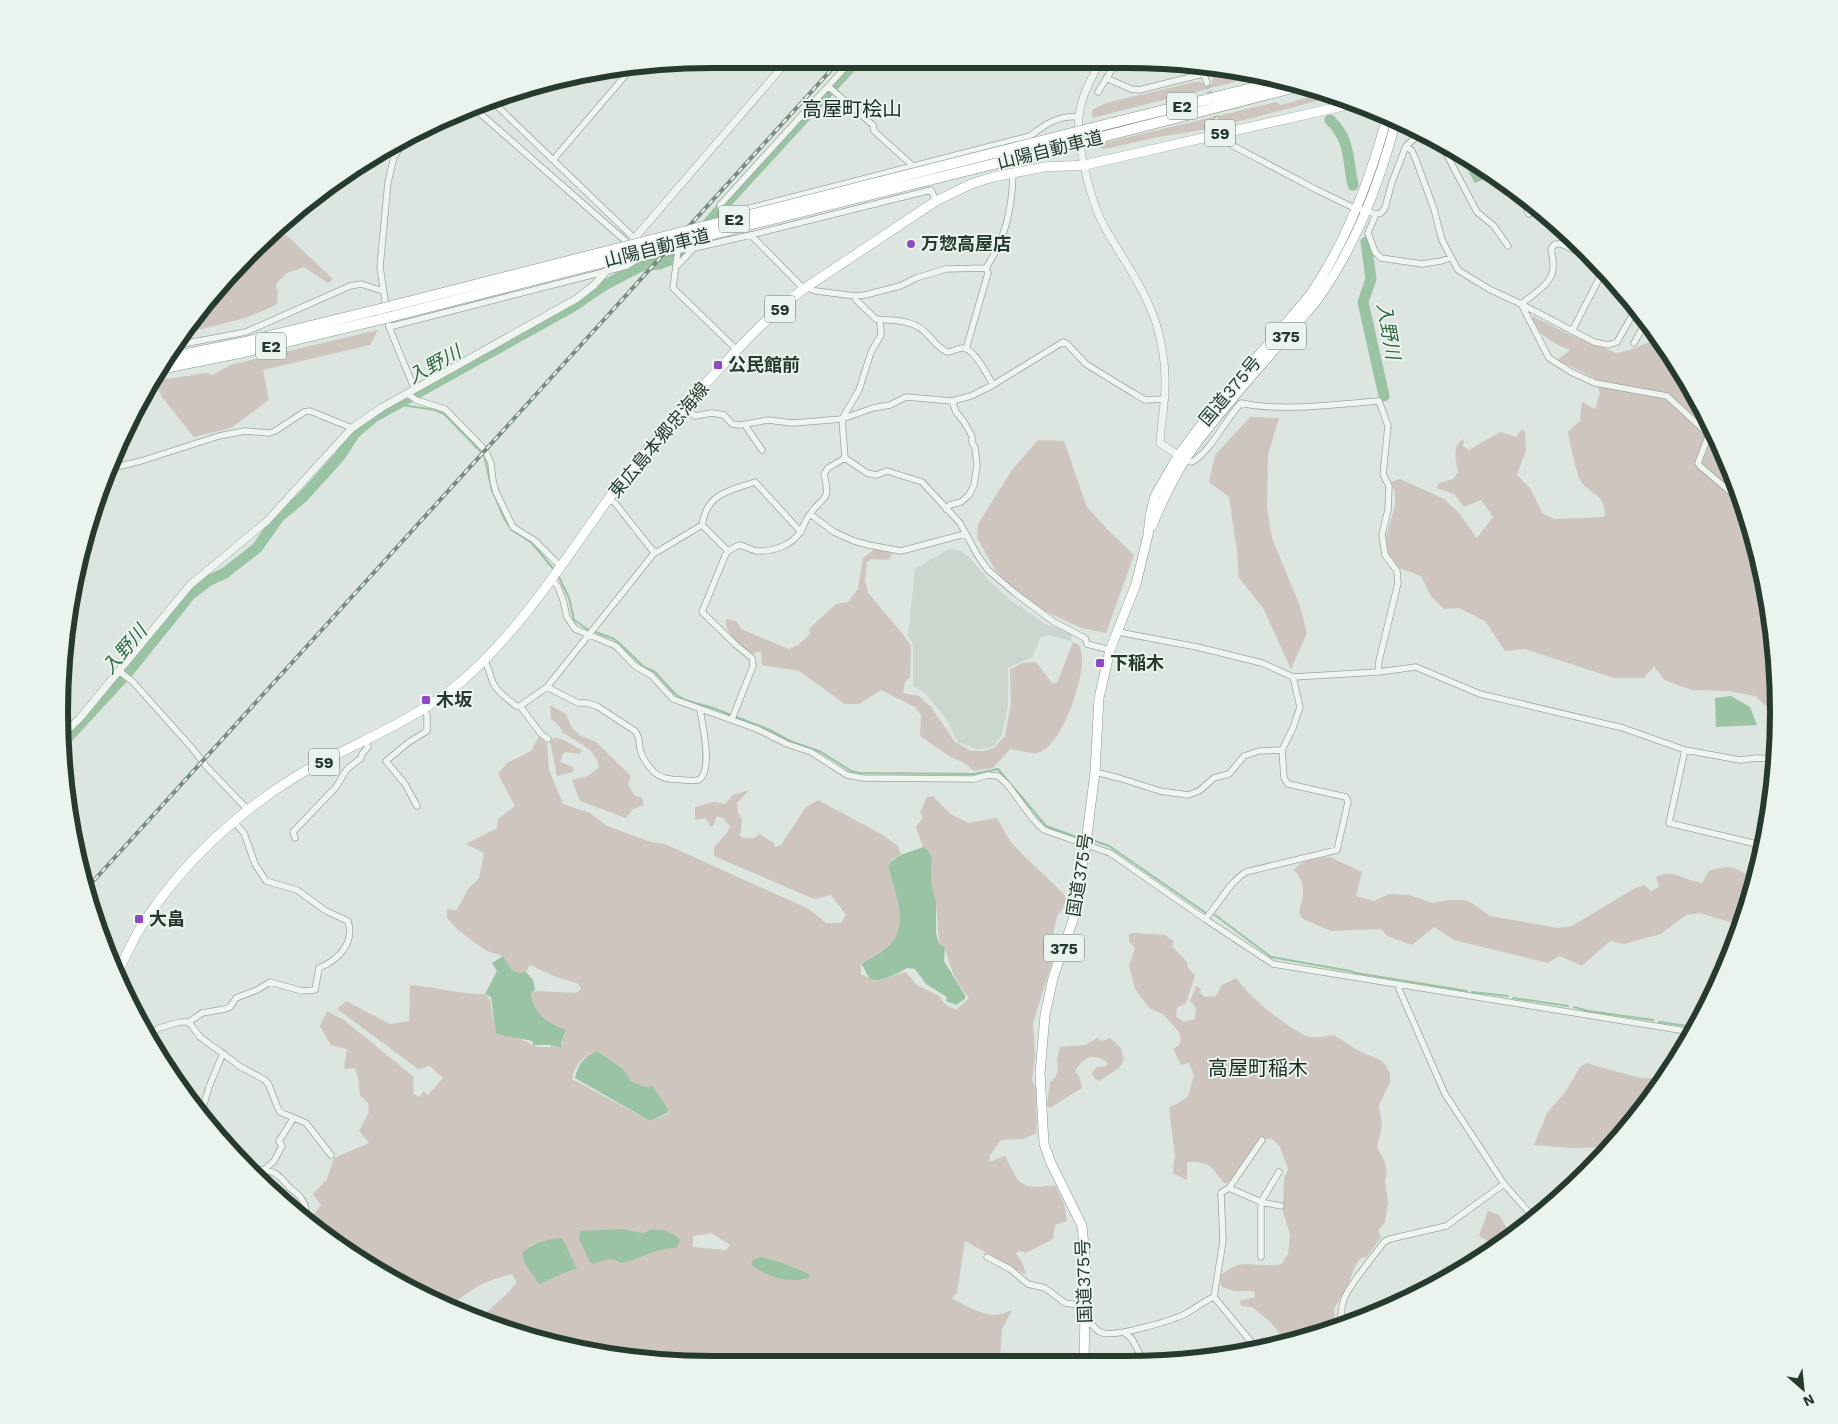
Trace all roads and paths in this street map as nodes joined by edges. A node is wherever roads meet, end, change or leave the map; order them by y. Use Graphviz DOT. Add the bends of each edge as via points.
graph roads {
  1 [pos="781,68"];
  2 [pos="846,68"];
  3 [pos="1097,68"];
  4 [pos="1113,68"];
  5 [pos="627,73"];
  6 [pos="1210,73"];
  7 [pos="1204,75"];
  8 [pos="1106,78"];
  9 [pos="1207,83"];
  10 [pos="1270,84"];
  11 [pos="1290,88"];
  12 [pos="831,89"];
  13 [pos="1098,92"];
  14 [pos="496,105"];
  15 [pos="1342,105"];
  16 [pos="478,112"];
  17 [pos="1079,117"];
  18 [pos="1217,120"];
  19 [pos="1385,123"];
  20 [pos="1395,127"];
  21 [pos="1222,132"];
  22 [pos="1089,134"];
  23 [pos="1416,137"];
  24 [pos="1406,146"];
  25 [pos="400,149"];
  26 [pos="1446,153"];
  27 [pos="553,160"];
  28 [pos="1084,165"];
  29 [pos="913,166"];
  30 [pos="1013,173"];
  31 [pos="931,190"];
  32 [pos="936,201"];
  33 [pos="1356,209"];
  34 [pos="722,211"];
  35 [pos="1371,213"];
  36 [pos="751,235"];
  37 [pos="631,241"];
  38 [pos="724,241"];
  39 [pos="1508,246"];
  40 [pos="692,249"];
  41 [pos="1577,251"];
  42 [pos="678,256"];
  43 [pos="1450,258"];
  44 [pos="986,268"];
  45 [pos="609,270"];
  46 [pos="1601,276"];
  47 [pos="805,288"];
  48 [pos="383,291"];
  49 [pos="855,296"];
  50 [pos="1521,304"];
  51 [pos="381,314"];
  52 [pos="1632,314"];
  53 [pos="880,320"];
  54 [pos="389,327"];
  55 [pos="1643,328"];
  56 [pos="1572,331"];
  57 [pos="1634,343"];
  58 [pos="184,344"];
  59 [pos="966,349"];
  60 [pos="737,350"];
  61 [pos="174,356"];
  62 [pos="168,367"];
  63 [pos="993,385"];
  64 [pos="412,395"];
  65 [pos="1164,399"];
  66 [pos="952,401"];
  67 [pos="684,407"];
  68 [pos="842,419"];
  69 [pos="746,424"];
  70 [pos="352,428"];
  71 [pos="762,450"];
  72 [pos="846,458"];
  73 [pos="1182,458"];
  74 [pos="116,467"];
  75 [pos="1731,493"];
  76 [pos="609,499"];
  77 [pos="946,508"];
  78 [pos="810,514"];
  79 [pos="702,525"];
  80 [pos="801,532"];
  81 [pos="965,534"];
  82 [pos="728,551"];
  83 [pos="655,552"];
  84 [pos="556,573"];
  85 [pos="590,631"];
  86 [pos="1118,632"];
  87 [pos="1110,650"];
  88 [pos="484,660"];
  89 [pos="1378,672"];
  90 [pos="124,674"];
  91 [pos="1293,677"];
  92 [pos="547,687"];
  93 [pos="520,706"];
  94 [pos="424,709"];
  95 [pos="700,710"];
  96 [pos="733,716"];
  97 [pos="68,729"];
  98 [pos="548,739"];
  99 [pos="366,740"];
  100 [pos="1282,750"];
  101 [pos="1685,750"];
  102 [pos="1769,759"];
  103 [pos="1095,772"];
  104 [pos="416,806"];
  105 [pos="248,810"];
  106 [pos="234,822"];
  107 [pos="295,838"];
  108 [pos="1086,843"];
  109 [pos="1757,844"];
  110 [pos="1205,919"];
  111 [pos="120,967"];
  112 [pos="1400,985"];
  113 [pos="189,1022"];
  114 [pos="1686,1031"];
  115 [pos="153,1032"];
  116 [pos="224,1054"];
  117 [pos="203,1107"];
  118 [pos="293,1119"];
  119 [pos="1262,1140"];
  120 [pos="332,1155"];
  121 [pos="258,1170"];
  122 [pos="264,1170"];
  123 [pos="1279,1172"];
  124 [pos="1504,1184"];
  125 [pos="1228,1188"];
  126 [pos="1261,1202"];
  127 [pos="1281,1206"];
  128 [pos="306,1209"];
  129 [pos="1530,1214"];
  130 [pos="987,1257"];
  131 [pos="1261,1258"];
  132 [pos="1214,1297"];
  133 [pos="1085,1306"];
  134 [pos="1341,1319"];
  135 [pos="1085,1320"];
  136 [pos="1124,1332"];
  137 [pos="1253,1344"];
  138 [pos="1084,1356"];
  139 [pos="1141,1356"];
  1 -- 37 [label="street"];
  2 -- 12 [label="street"];
  3 -- 17 [label="street" via="1086,90"];
  4 -- 8 [label="street"];
  5 -- 27 [label="street"];
  6 -- 7 [label="street"];
  7 -- 8 [label="street" via="1139,90"];
  7 -- 9 [label="street"];
  8 -- 13 [label="street"];
  10 -- 22 [label="highway, 山陽自動車道 / E2"];
  11 -- 22 [label="highway, 山陽自動車道 / E2"];
  12 -- 29 [label="street" via="873,125 874,131"];
  12 -- 34 [label="street" via="720,205"];
  14 -- 27 [label="street"];
  15 -- 21 [label="main road, 東広島本郷忠海線 / 59"];
  16 -- 37 [label="street"];
  17 -- 28 [label="street"];
  17 -- 29 [label="street" via="1067,116 1049,122 1030,136"];
  18 -- 21 [label="street"];
  19 -- 33 [label="main road, 国道375号 / 375"];
  20 -- 35 [label="main road, 国道375号 / 375"];
  21 -- 28 [label="main road, 東広島本郷忠海線 / 59"];
  21 -- 33 [label="street" via="1224,140"];
  22 -- 51 [label="highway, 山陽自動車道 / E2, bridge" via="742,226"];
  23 -- 24 [label="street"];
  24 -- 35 [label="street" via="1385,208 1381,213"];
  24 -- 43 [label="street" via="1412,151 1427,186"];
  25 -- 48 [label="street" via="394,157 388,182 380,267"];
  26 -- 39 [label="street" via="1477,212 1494,226"];
  27 -- 37 [label="street"];
  28 -- 30 [label="main road, 東広島本郷忠海線 / 59" via="1044,166"];
  28 -- 65 [label="street" via="1095,208 1134,275 1156,323 1166,379"];
  29 -- 31 [label="street" via="932,184"];
  29 -- 34 [label="street"];
  30 -- 32 [label="main road, 東広島本郷忠海線 / 59" via="971,184"];
  30 -- 44 [label="street" via="1013,196 1002,240"];
  31 -- 32 [label="street"];
  31 -- 36 [label="street"];
  32 -- 47 [label="main road, 東広島本郷忠海線 / 59"];
  33 -- 35 [label="street"];
  33 -- 73 [label="main road, 国道375号 / 375" via="1337,250 1310,295 1212,410"];
  34 -- 38 [label="street"];
  35 -- 43 [label="street" via="1368,233 1375,252 1381,258 1422,264"];
  35 -- 73 [label="main road, 国道375号 / 375" via="1316,301"];
  36 -- 38 [label="street"];
  36 -- 47 [label="street"];
  37 -- 45 [label="street"];
  38 -- 40 [label="street"];
  40 -- 42 [label="street"];
  40 -- 42 [label="street"];
  41 -- 50 [label="street" via="1555,244 1551,248 1551,277"];
  42 -- 45 [label="street" via="638,259 627,266"];
  42 -- 60 [label="street" via="673,288"];
  43 -- 50 [label="street" via="1458,270 1471,279"];
  44 -- 49 [label="street" via="946,269 900,286"];
  44 -- 59 [label="street" via="988,273"];
  45 -- 54 [label="street"];
  45 -- 64 [label="street" via="576,300"];
  46 -- 56 [label="street"];
  47 -- 49 [label="street"];
  47 -- 60 [label="main road, 東広島本郷忠海線 / 59"];
  48 -- 54 [label="street"];
  48 -- 58 [label="street" via="361,284 350,286 246,332"];
  49 -- 53 [label="street"];
  50 -- 56 [label="street"];
  50 -- 75 [label="street" via="1549,358 1555,363 1595,383 1667,396 1708,437 1698,463"];
  51 -- 61 [label="highway, 山陽自動車道 / E2"];
  51 -- 62 [label="highway, 山陽自動車道 / E2" via="254,350"];
  52 -- 56 [label="street" via="1617,342 1608,345"];
  53 -- 59 [label="street" via="908,322 947,352"];
  53 -- 68 [label="street" via="881,335 859,390"];
  54 -- 64 [label="street"];
  55 -- 57 [label="street"];
  59 -- 63 [label="street" via="980,362"];
  60 -- 67 [label="main road, 東広島本郷忠海線 / 59"];
  63 -- 65 [label="street" via="1063,342 1086,364 1145,400"];
  63 -- 66 [label="street"];
  64 -- 70 [label="street" via="381,408"];
  64 -- 84 [label="street" via="445,409 485,450 491,463 496,492 514,527 534,540 554,562"];
  65 -- 73 [label="street" via="1160,443"];
  66 -- 68 [label="street" via="906,398"];
  66 -- 77 [label="street" via="972,436 978,465 969,495"];
  67 -- 69 [label="street" via="695,416 712,413 724,415 732,424"];
  67 -- 76 [label="main road, 東広島本郷忠海線 / 59"];
  68 -- 69 [label="street" via="792,423 768,420"];
  68 -- 72 [label="street"];
  69 -- 71 [label="street"];
  70 -- 74 [label="street" via="310,411 269,433 245,431 219,436"];
  70 -- 90 [label="street" via="267,522 190,585"];
  72 -- 77 [label="street" via="867,473 876,475 887,471 922,482"];
  72 -- 78 [label="street" via="824,474 827,494"];
  73 -- 86 [label="main road, 国道375号 / 375" via="1155,496 1136,584"];
  73 -- 89 [label="street" via="1192,462 1202,457 1240,403 1284,406 1380,401 1388,426 1383,474 1389,486 1382,534 1385,555 1397,571 1398,583"];
  76 -- 83 [label="street"];
  76 -- 84 [label="main road, 東広島本郷忠海線 / 59"];
  77 -- 81 [label="street"];
  78 -- 80 [label="street"];
  78 -- 81 [label="street" via="848,538 902,551"];
  79 -- 80 [label="street" via="704,512 715,498 755,482"];
  79 -- 82 [label="street"];
  79 -- 83 [label="street"];
  80 -- 82 [label="street" via="794,541 775,549 756,551 739,545"];
  81 -- 87 [label="street" via="988,570 1015,593 1054,622 1085,638 1087,644"];
  82 -- 96 [label="street" via="702,612 752,658 753,666"];
  83 -- 85 [label="street"];
  84 -- 85 [label="street" via="567,617 575,629"];
  84 -- 88 [label="main road, 東広島本郷忠海線 / 59" via="507,637"];
  85 -- 92 [label="street"];
  85 -- 95 [label="street" via="616,646 636,666 651,675 673,699"];
  86 -- 87 [label="main road, 国道375号 / 375"];
  86 -- 91 [label="street" via="1262,663"];
  87 -- 103 [label="main road, 国道375号 / 375" via="1099,698"];
  88 -- 93 [label="street" via="499,692"];
  88 -- 94 [label="main road, 東広島本郷忠海線 / 59"];
  89 -- 91 [label="street"];
  89 -- 101 [label="street" via="1416,667 1480,694 1623,728"];
  90 -- 97 [label="street"];
  90 -- 105 [label="street"];
  91 -- 100 [label="street" via="1300,707"];
  92 -- 93 [label="street"];
  92 -- 95 [label="street" via="578,703 597,706 635,731 646,762 666,779 698,780 704,775 706,754"];
  93 -- 98 [label="street"];
  94 -- 99 [label="main road, 東広島本郷忠海線 / 59"];
  94 -- 104 [label="street" via="427,731 386,761"];
  95 -- 96 [label="street"];
  96 -- 108 [label="street" via="787,744 811,752 846,775 974,779 998,776 1044,830"];
  99 -- 105 [label="main road, 東広島本郷忠海線 / 59" via="296,777"];
  99 -- 107 [label="street" via="368,747 361,758 293,832"];
  100 -- 103 [label="street" via="1259,751 1244,756 1229,774 1214,778 1199,791 1188,795 1160,792"];
  100 -- 110 [label="street" via="1284,778 1288,784 1346,798 1348,802 1337,850 1246,872"];
  101 -- 102 [label="street" via="1740,760"];
  101 -- 109 [label="street" via="1669,823"];
  103 -- 108 [label="main road, 国道375号 / 375"];
  105 -- 106 [label="main road, 東広島本郷忠海線 / 59"];
  106 -- 111 [label="main road, 東広島本郷忠海線 / 59" via="185,868 145,920"];
  106 -- 113 [label="street" via="244,833 255,864 266,881 297,890 326,911 348,921 348,942 338,958 319,968 315,990 302,991 270,982 236,998 230,1007 202,1013"];
  108 -- 110 [label="street" via="1110,853"];
  108 -- 133 [label="main road, 国道375号 / 375" via="1074,920 1053,978 1045,1015 1040,1073 1044,1144 1082,1226"];
  110 -- 112 [label="street" via="1272,964"];
  112 -- 114 [label="street"];
  112 -- 124 [label="street" via="1445,1094"];
  113 -- 115 [label="street"];
  113 -- 116 [label="street" via="200,1037"];
  116 -- 117 [label="street"];
  116 -- 118 [label="street" via="265,1080 280,1112"];
  118 -- 120 [label="street" via="306,1123"];
  118 -- 122 [label="street" via="280,1141 279,1154"];
  119 -- 125 [label="street"];
  121 -- 122 [label="street"];
  122 -- 128 [label="street" via="280,1176 303,1200"];
  123 -- 126 [label="street"];
  124 -- 129 [label="street"];
  124 -- 134 [label="street" via="1446,1226 1384,1242 1343,1300"];
  125 -- 126 [label="street"];
  125 -- 132 [label="street" via="1221,1193 1223,1241"];
  126 -- 127 [label="street"];
  126 -- 131 [label="street"];
  130 -- 133 [label="street" via="1010,1269 1028,1284 1045,1288 1065,1303"];
  132 -- 136 [label="street" via="1172,1320"];
  132 -- 137 [label="street"];
  133 -- 135 [label="main road, 国道375号 / 375"];
  135 -- 136 [label="street" via="1100,1332"];
  135 -- 138 [label="main road, 国道375号 / 375"];
  136 -- 139 [label="street" via="1132,1338"];
}
